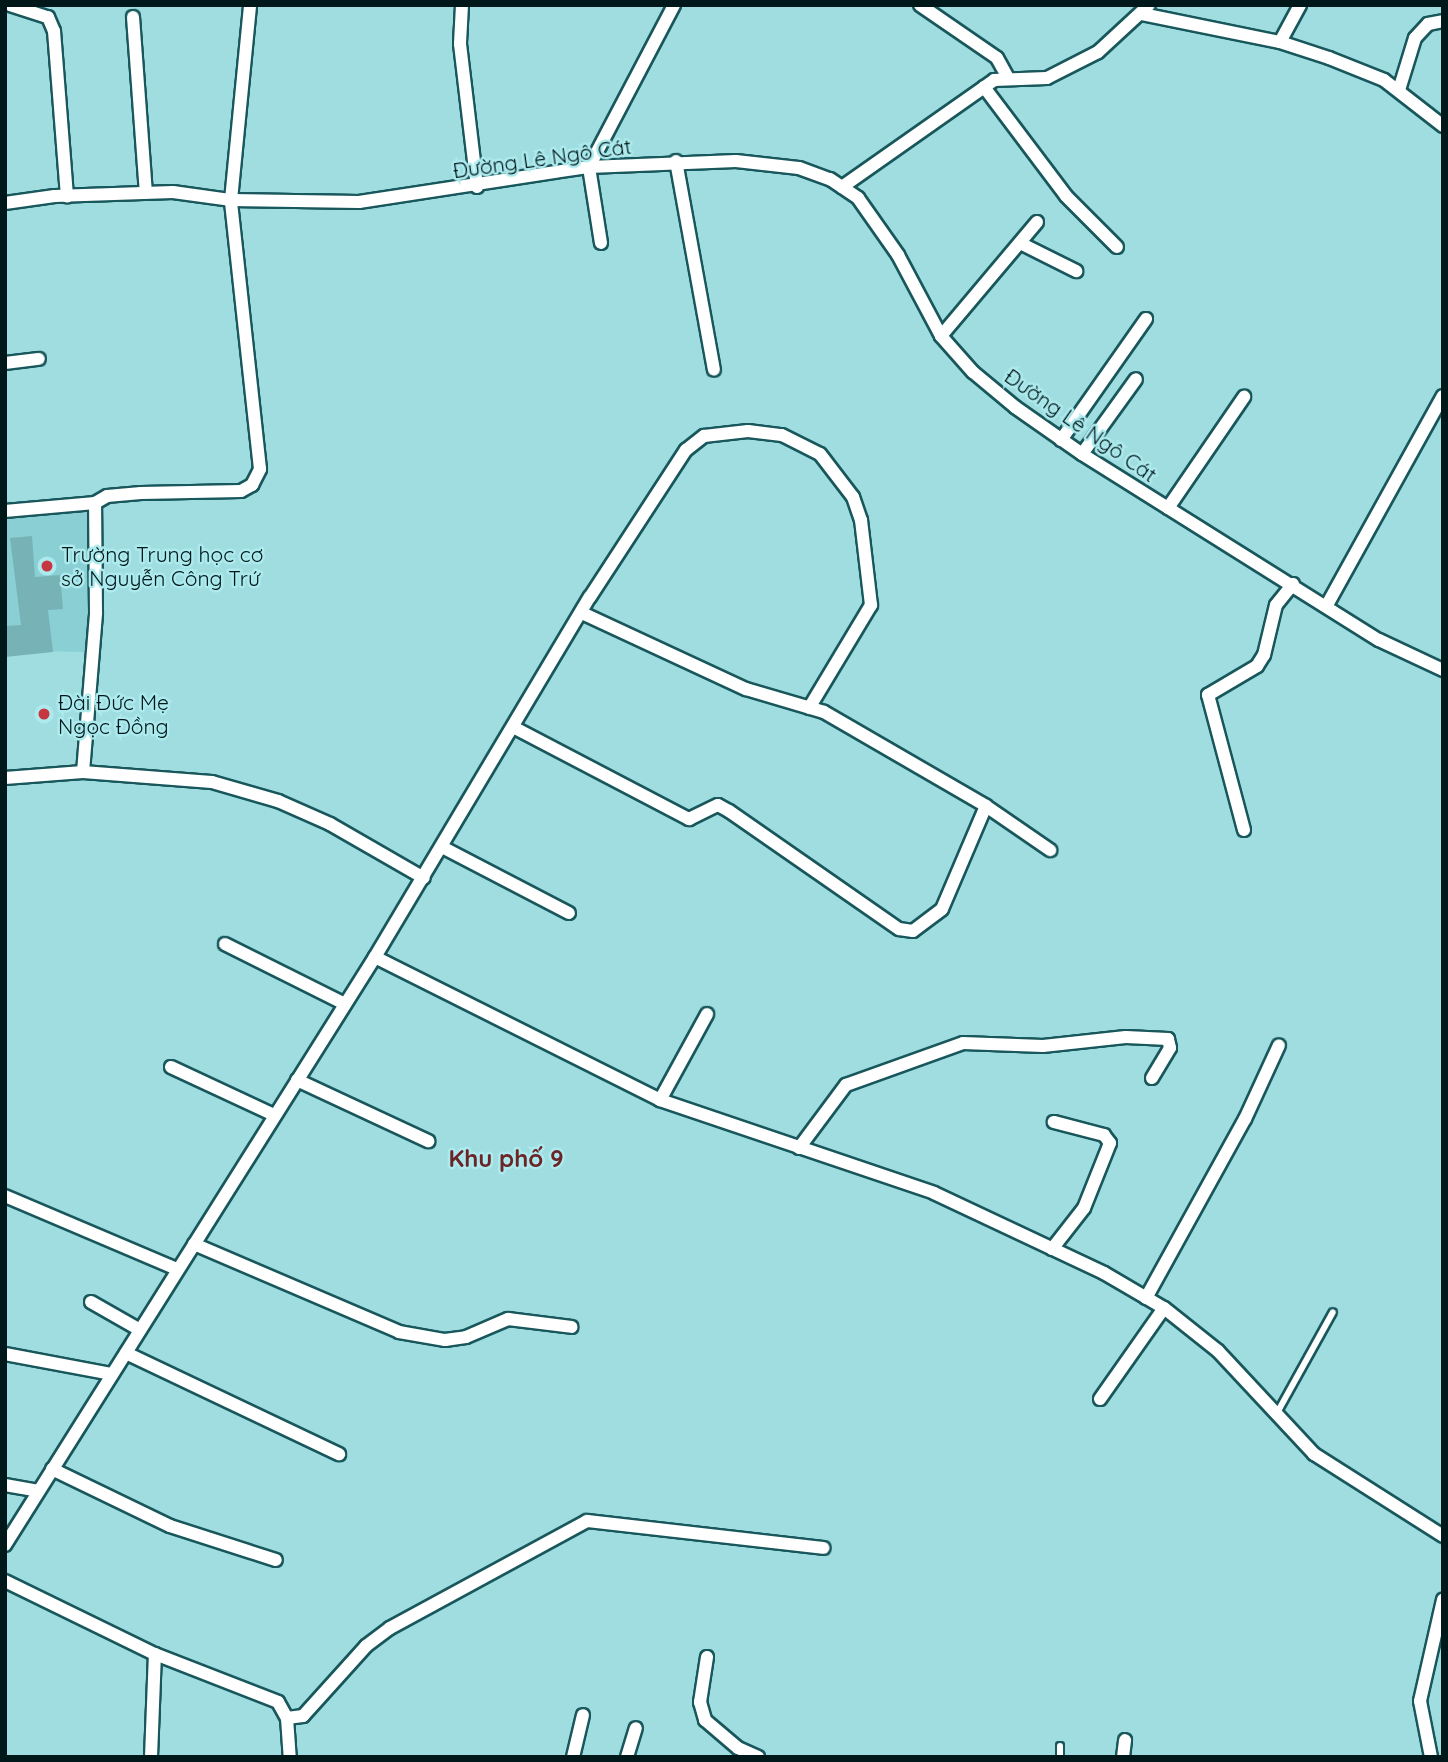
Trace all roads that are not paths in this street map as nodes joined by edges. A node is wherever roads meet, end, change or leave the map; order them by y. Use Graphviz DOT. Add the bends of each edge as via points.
graph roads {
  1 [pos="10,5"];
  2 [pos="250,5"];
  3 [pos="462,5"];
  4 [pos="674,5"];
  5 [pos="920,5"];
  6 [pos="1300,5"];
  7 [pos="1145,10"];
  8 [pos="133,17"];
  9 [pos="1443,21"];
  10 [pos="1280,42"];
  11 [pos="1007,76"];
  12 [pos="984,87"];
  13 [pos="1399,90"];
  14 [pos="1443,126"];
  15 [pos="676,161"];
  16 [pos="589,167"];
  17 [pos="477,187"];
  18 [pos="842,187"];
  19 [pos="146,193"];
  20 [pos="66,195"];
  21 [pos="231,200"];
  22 [pos="5,203"];
  23 [pos="1037,222"];
  24 [pos="601,243"];
  25 [pos="1020,243"];
  26 [pos="1117,247"];
  27 [pos="1076,271"];
  28 [pos="1146,319"];
  29 [pos="941,335"];
  30 [pos="39,359"];
  31 [pos="5,363"];
  32 [pos="714,370"];
  33 [pos="1136,379"];
  34 [pos="1443,396"];
  35 [pos="1244,397"];
  36 [pos="1061,440"];
  37 [pos="1082,454"];
  38 [pos="95,503"];
  39 [pos="1168,508"];
  40 [pos="5,511"];
  41 [pos="1293,584"];
  42 [pos="1327,605"];
  43 [pos="582,613"];
  44 [pos="1443,670"];
  45 [pos="809,708"];
  46 [pos="513,727"];
  47 [pos="83,772"];
  48 [pos="5,778"];
  49 [pos="986,806"];
  50 [pos="1244,830"];
  51 [pos="442,847"];
  52 [pos="1050,850"];
  53 [pos="424,878"];
  54 [pos="569,913"];
  55 [pos="225,944"];
  56 [pos="375,957"];
  57 [pos="345,1004"];
  58 [pos="707,1014"];
  59 [pos="1279,1045"];
  60 [pos="171,1067"];
  61 [pos="1152,1077"];
  62 [pos="297,1080"];
  63 [pos="660,1100"];
  64 [pos="274,1115"];
  65 [pos="1054,1122"];
  66 [pos="428,1141"];
  67 [pos="799,1148"];
  68 [pos="5,1196"];
  69 [pos="194,1244"];
  70 [pos="1052,1249"];
  71 [pos="177,1269"];
  72 [pos="1146,1298"];
  73 [pos="91,1302"];
  74 [pos="1164,1308"];
  75 [pos="1333,1312"];
  76 [pos="572,1326"];
  77 [pos="140,1329"];
  78 [pos="126,1353"];
  79 [pos="5,1354"];
  80 [pos="112,1374"];
  81 [pos="1100,1399"];
  82 [pos="1277,1413"];
  83 [pos="338,1454"];
  84 [pos="52,1469"];
  85 [pos="5,1485"];
  86 [pos="38,1491"];
  87 [pos="1443,1536"];
  88 [pos="5,1545"];
  89 [pos="823,1548"];
  90 [pos="276,1560"];
  91 [pos="5,1581"];
  92 [pos="1443,1600"];
  93 [pos="155,1654"];
  94 [pos="708,1657"];
  95 [pos="583,1716"];
  96 [pos="287,1718"];
  97 [pos="636,1728"];
  98 [pos="1125,1740"];
  99 [pos="1060,1746"];
  100 [pos="151,1757"];
  101 [pos="290,1757"];
  102 [pos="573,1757"];
  103 [pos="627,1757"];
  104 [pos="758,1757"];
  105 [pos="1060,1757"];
  106 [pos="1124,1757"];
  107 [pos="1431,1757"];
  1 -- 20 [label="street" via="48,16 54,31"];
  2 -- 21 [label="street"];
  3 -- 17 [label="street" via="460,44"];
  4 -- 16 [label="street"];
  5 -- 11 [label="street" via="998,58"];
  6 -- 10 [label="street"];
  7 -- 10 [label="street"];
  7 -- 11 [label="street" via="1098,52 1047,78"];
  8 -- 19 [label="street"];
  9 -- 13 [label="street" via="1428,24 1415,38"];
  10 -- 13 [label="street" via="1340,62"];
  11 -- 12 [label="street"];
  12 -- 18 [label="street"];
  12 -- 26 [label="street" via="1066,196"];
  13 -- 14 [label="street"];
  15 -- 16 [label="street, Đường Lê Ngô Cát"];
  15 -- 18 [label="street, Đường Lê Ngô Cát" via="736,160 799,168"];
  15 -- 32 [label="street"];
  16 -- 17 [label="street, Đường Lê Ngô Cát"];
  16 -- 24 [label="street"];
  17 -- 21 [label="street, Đường Lê Ngô Cát" via="359,202"];
  18 -- 29 [label="street, Đường Lê Ngô Cát" via="858,198 898,255"];
  19 -- 20 [label="street, Đường Lê Ngô Cát"];
  19 -- 21 [label="street, Đường Lê Ngô Cát"];
  20 -- 22 [label="street, Đường Lê Ngô Cát"];
  21 -- 38 [label="street" via="257,478 240,491 141,492 107,496"];
  23 -- 25 [label="street"];
  25 -- 27 [label="street"];
  25 -- 29 [label="street"];
  28 -- 36 [label="street"];
  29 -- 36 [label="street, Đường Lê Ngô Cát" via="973,372"];
  30 -- 31 [label="street"];
  33 -- 37 [label="street"];
  34 -- 42 [label="street"];
  35 -- 39 [label="street"];
  36 -- 37 [label="street, Đường Lê Ngô Cát"];
  37 -- 39 [label="street, Đường Lê Ngô Cát"];
  38 -- 40 [label="street"];
  38 -- 47 [label="street" via="96,613"];
  39 -- 41 [label="street, Đường Lê Ngô Cát"];
  41 -- 42 [label="street, Đường Lê Ngô Cát"];
  41 -- 50 [label="street" via="1276,605 1264,655 1256,666 1208,695"];
  42 -- 44 [label="street, Đường Lê Ngô Cát" via="1379,640"];
  43 -- 45 [label="street" via="746,689"];
  43 -- 45 [label="street" via="686,450 715,432 782,435 820,454 853,497 873,595 858,631"];
  43 -- 46 [label="street"];
  45 -- 49 [label="street"];
  46 -- 49 [label="street" via="689,819 718,805 899,929 912,931 942,909"];
  46 -- 51 [label="street"];
  47 -- 48 [label="street"];
  47 -- 53 [label="street" via="212,782 278,801 330,824"];
  49 -- 52 [label="street"];
  51 -- 53 [label="street"];
  51 -- 54 [label="street"];
  53 -- 56 [label="street"];
  55 -- 57 [label="street"];
  56 -- 57 [label="street"];
  56 -- 63 [label="street"];
  57 -- 62 [label="street"];
  58 -- 63 [label="street"];
  59 -- 72 [label="street" via="1245,1119"];
  60 -- 64 [label="street"];
  61 -- 67 [label="street" via="1170,1048 1168,1040 1126,1037 1043,1046 963,1044 846,1085"];
  62 -- 64 [label="street"];
  62 -- 66 [label="street"];
  63 -- 67 [label="street"];
  64 -- 69 [label="street"];
  65 -- 70 [label="street" via="1104,1135 1110,1143 1084,1208"];
  67 -- 70 [label="street" via="934,1193"];
  68 -- 71 [label="street"];
  69 -- 71 [label="street"];
  69 -- 76 [label="street" via="399,1332 444,1340 466,1337 508,1319"];
  70 -- 72 [label="street"];
  71 -- 77 [label="street"];
  72 -- 74 [label="street"];
  73 -- 77 [label="street"];
  74 -- 81 [label="street"];
  74 -- 82 [label="street" via="1218,1350"];
  75 -- 82 [label="lane"];
  77 -- 78 [label="street"];
  78 -- 80 [label="street"];
  78 -- 83 [label="street"];
  79 -- 80 [label="street"];
  80 -- 84 [label="street"];
  82 -- 87 [label="street" via="1314,1454"];
  84 -- 86 [label="street"];
  84 -- 90 [label="street" via="170,1525"];
  85 -- 86 [label="street"];
  86 -- 88 [label="street"];
  89 -- 96 [label="street" via="587,1521 390,1628 366,1646 303,1716"];
  91 -- 93 [label="street"];
  92 -- 107 [label="street" via="1420,1701"];
  93 -- 96 [label="street" via="278,1702"];
  93 -- 100 [label="street"];
  94 -- 104 [label="street" via="700,1702 705,1720 738,1748"];
  95 -- 102 [label="street"];
  96 -- 101 [label="street"];
  97 -- 103 [label="street"];
  98 -- 106 [label="street"];
  99 -- 105 [label="lane"];
}
